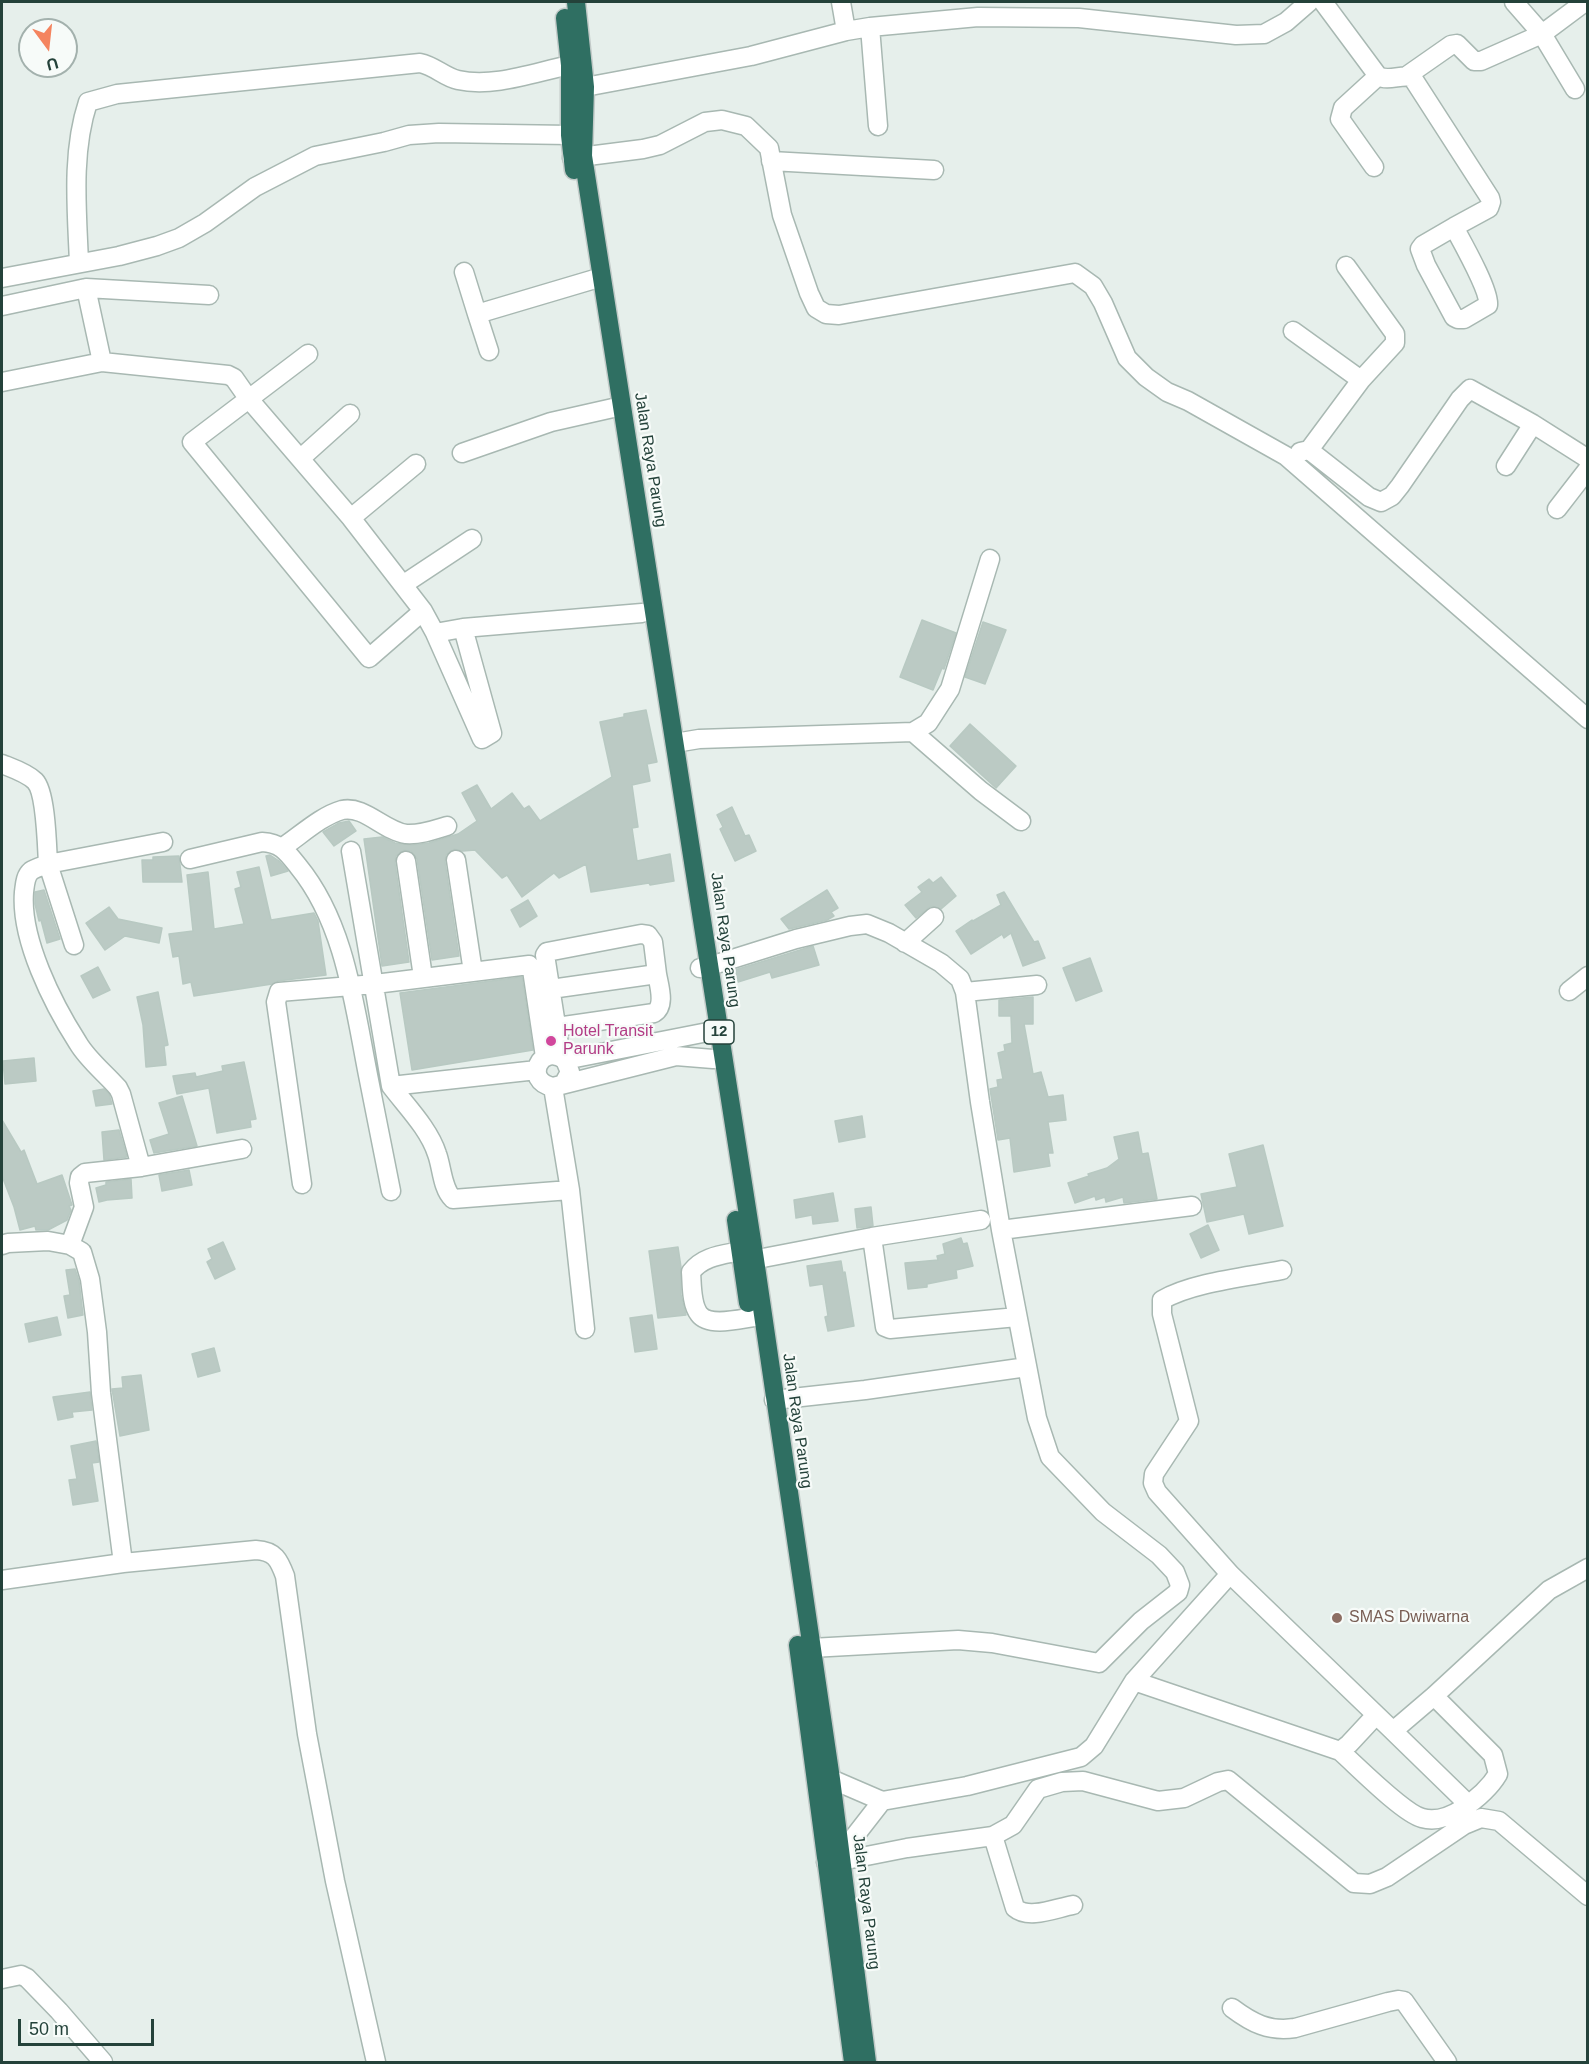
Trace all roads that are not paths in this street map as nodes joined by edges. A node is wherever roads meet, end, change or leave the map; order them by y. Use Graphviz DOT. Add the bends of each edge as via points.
graph roads {
  1 [pos="564,2"];
  2 [pos="576,2"];
  3 [pos="841,2"];
  4 [pos="1309,2"];
  5 [pos="1323,2"];
  6 [pos="1514,2"];
  7 [pos="1586,2"];
  8 [pos="870,27"];
  9 [pos="846,31"];
  10 [pos="1542,34"];
  11 [pos="570,65"];
  12 [pos="1408,75"];
  13 [pos="1378,76"];
  14 [pos="585,87"];
  15 [pos="1575,89"];
  16 [pos="878,126"];
  17 [pos="570,135"];
  18 [pos="577,157"];
  19 [pos="771,161"];
  20 [pos="1374,167"];
  21 [pos="934,170"];
  22 [pos="1454,227"];
  23 [pos="79,263"];
  24 [pos="1346,266"];
  25 [pos="465,272"];
  26 [pos="2,278"];
  27 [pos="595,279"];
  28 [pos="86,288"];
  29 [pos="209,295"];
  30 [pos="2,306"];
  31 [pos="477,315"];
  32 [pos="1293,331"];
  33 [pos="489,351"];
  34 [pos="308,354"];
  35 [pos="102,362"];
  36 [pos="1361,380"];
  37 [pos="2,382"];
  38 [pos="248,398"];
  39 [pos="613,408"];
  40 [pos="350,414"];
  41 [pos="1533,424"];
  42 [pos="1309,450"];
  43 [pos="462,453"];
  44 [pos="1286,456"];
  45 [pos="301,458"];
  46 [pos="1587,460"];
  47 [pos="416,464"];
  48 [pos="1506,466"];
  49 [pos="1587,468"];
  50 [pos="1557,509"];
  51 [pos="351,518"];
  52 [pos="472,539"];
  53 [pos="990,559"];
  54 [pos="404,584"];
  55 [pos="423,611"];
  56 [pos="642,613"];
  57 [pos="464,628"];
  58 [pos="435,633"];
  59 [pos="1586,716"];
  60 [pos="913,732"];
  61 [pos="675,742"];
  62 [pos="2,764"];
  63 [pos="1021,821"];
  64 [pos="447,826"];
  65 [pos="163,842"];
  66 [pos="283,847"];
  67 [pos="351,851"];
  68 [pos="190,859"];
  69 [pos="456,860"];
  70 [pos="406,861"];
  71 [pos="48,864"];
  72 [pos="934,917"];
  73 [pos="904,943"];
  74 [pos="74,945"];
  75 [pos="705,967"];
  76 [pos="473,972"];
  77 [pos="657,974"];
  78 [pos="1587,976"];
  79 [pos="423,978"];
  80 [pos="375,984"];
  81 [pos="1037,985"];
  82 [pos="350,986"];
  83 [pos="551,989"];
  84 [pos="1569,991"];
  85 [pos="965,992"];
  86 [pos="557,1027"];
  87 [pos="714,1030"];
  88 [pos="718,1058"];
  89 [pos="552,1061"];
  90 [pos="559,1085"];
  91 [pos="391,1086"];
  92 [pos="242,1149"];
  93 [pos="141,1167"];
  94 [pos="302,1184"];
  95 [pos="570,1190"];
  96 [pos="391,1191"];
  97 [pos="1192,1206"];
  98 [pos="981,1220"];
  99 [pos="1001,1230"];
  100 [pos="872,1237"];
  101 [pos="4,1239"];
  102 [pos="70,1245"];
  103 [pos="746,1258"];
  104 [pos="1282,1270"];
  105 [pos="756,1316"];
  106 [pos="1017,1317"];
  107 [pos="585,1329"];
  108 [pos="1027,1367"];
  109 [pos="774,1400"];
  110 [pos="123,1563"];
  111 [pos="1587,1568"];
  112 [pos="1230,1574"];
  113 [pos="2,1580"];
  114 [pos="811,1648"];
  115 [pos="1134,1681"];
  116 [pos="1434,1696"];
  117 [pos="1376,1715"];
  118 [pos="1393,1731"];
  119 [pos="1340,1751"];
  120 [pos="831,1779"];
  121 [pos="882,1801"];
  122 [pos="1469,1805"];
  123 [pos="993,1836"];
  124 [pos="836,1859"];
  125 [pos="1587,1896"];
  126 [pos="1073,1905"];
  127 [pos="2,1979"];
  128 [pos="1232,2008"];
  129 [pos="103,2062"];
  130 [pos="376,2062"];
  131 [pos="853,2062"];
  132 [pos="867,2062"];
  133 [pos="1447,2062"];
  1 -- 11 [label="highway, Jalan Raya Parung / 12"];
  2 -- 14 [label="highway, Jalan Raya Parung / 12"];
  3 -- 9 [label="street"];
  4 -- 8 [label="street" via="1264,34 1236,35 1079,18 978,17"];
  5 -- 13 [label="street"];
  6 -- 10 [label="street"];
  7 -- 10 [label="street"];
  8 -- 9 [label="street"];
  8 -- 16 [label="street"];
  9 -- 14 [label="street" via="751,56"];
  10 -- 12 [label="street" via="1481,61 1474,61 1457,44 1451,45"];
  10 -- 15 [label="street"];
  11 -- 17 [label="highway, Jalan Raya Parung / 12"];
  11 -- 23 [label="street" via="492,82 458,80 420,63 117,94 88,102 81,123 76,200"];
  12 -- 13 [label="street" via="1388,79"];
  12 -- 22 [label="street" via="1490,198 1489,208"];
  13 -- 20 [label="street" via="1340,114"];
  14 -- 18 [label="highway, Jalan Raya Parung / 12"];
  17 -- 18 [label="highway, Jalan Raya Parung / 12"];
  17 -- 23 [label="street" via="429,133 315,156 255,188 178,238"];
  18 -- 19 [label="street" via="660,145 705,122 722,120 746,126 769,148"];
  18 -- 27 [label="highway, Jalan Raya Parung / 12"];
  18 -- 61 [label="highway, Jalan Raya Parung / 12"];
  19 -- 21 [label="street"];
  19 -- 44 [label="street" via="782,215 809,293 816,308 826,314 839,315 1075,273 1093,286 1127,358 1146,377"];
  22 -- 22 [label="street" via="1419,249 1458,319 1489,301"];
  23 -- 26 [label="street"];
  24 -- 36 [label="street" via="1395,334 1395,343"];
  25 -- 31 [label="street"];
  27 -- 31 [label="street"];
  27 -- 39 [label="highway, Jalan Raya Parung / 12"];
  28 -- 29 [label="street"];
  28 -- 30 [label="street"];
  28 -- 35 [label="street"];
  31 -- 33 [label="street"];
  32 -- 36 [label="street"];
  34 -- 38 [label="street"];
  35 -- 37 [label="street"];
  35 -- 38 [label="street" via="228,375"];
  36 -- 42 [label="street"];
  38 -- 45 [label="street"];
  38 -- 55 [label="street" via="192,441 369,658"];
  39 -- 43 [label="street" via="551,422"];
  39 -- 56 [label="highway, Jalan Raya Parung / 12"];
  40 -- 45 [label="street"];
  41 -- 42 [label="street" via="1470,389 1400,486 1381,502"];
  41 -- 46 [label="street"];
  41 -- 48 [label="street"];
  42 -- 44 [label="street"];
  44 -- 59 [label="street"];
  45 -- 51 [label="street"];
  47 -- 51 [label="street"];
  49 -- 50 [label="street"];
  51 -- 54 [label="street"];
  52 -- 54 [label="street"];
  53 -- 60 [label="street" via="950,689 928,723"];
  54 -- 55 [label="street"];
  55 -- 58 [label="street"];
  56 -- 57 [label="street"];
  56 -- 75 [label="highway, Jalan Raya Parung / 12"];
  57 -- 58 [label="street"];
  57 -- 58 [label="street" via="492,733 482,739"];
  60 -- 61 [label="street"];
  60 -- 63 [label="street"];
  61 -- 75 [label="highway, Jalan Raya Parung / 12"];
  62 -- 71 [label="street" via="28,776 39,787"];
  64 -- 66 [label="street" via="405,834 360,812 344,810 329,815"];
  65 -- 71 [label="street"];
  66 -- 68 [label="street" via="262,842"];
  66 -- 82 [label="street" via="324,904"];
  67 -- 80 [label="street"];
  69 -- 76 [label="street"];
  70 -- 79 [label="street"];
  71 -- 74 [label="street"];
  71 -- 93 [label="street" via="31,871 25,880 23,903 29,936 43,975 79,1045 121,1094"];
  72 -- 73 [label="street"];
  73 -- 75 [label="street" via="867,924 858,925"];
  73 -- 85 [label="street" via="941,963 960,979"];
  75 -- 87 [label="highway, Jalan Raya Parung / 12"];
  76 -- 79 [label="street"];
  76 -- 89 [label="street" via="525,964 531,967"];
  77 -- 83 [label="street"];
  77 -- 83 [label="street" via="653,942 648,935 641,934 547,952"];
  77 -- 86 [label="street" via="661,1005 654,1013"];
  78 -- 84 [label="street"];
  79 -- 80 [label="street"];
  80 -- 82 [label="street"];
  80 -- 91 [label="street"];
  81 -- 85 [label="street"];
  82 -- 94 [label="street" via="279,992 277,996"];
  82 -- 96 [label="street"];
  83 -- 86 [label="street"];
  85 -- 99 [label="street"];
  86 -- 89 [label="street"];
  87 -- 88 [label="highway, Jalan Raya Parung / 12"];
  87 -- 89 [label="street"];
  88 -- 90 [label="street" via="676,1056"];
  88 -- 103 [label="highway, Jalan Raya Parung / 12"];
  89 -- 90 [label="street" via="570,1072"];
  89 -- 90 [label="street" via="542,1083"];
  89 -- 91 [label="street"];
  90 -- 95 [label="street"];
  91 -- 95 [label="street" via="432,1142 453,1199"];
  92 -- 93 [label="street"];
  93 -- 102 [label="street" via="85,1173 80,1177 84,1207"];
  95 -- 107 [label="street"];
  97 -- 99 [label="street"];
  98 -- 100 [label="street"];
  99 -- 106 [label="street"];
  100 -- 103 [label="street"];
  100 -- 106 [label="street" via="885,1328"];
  101 -- 102 [label="street"];
  102 -- 110 [label="street" via="82,1252 90,1280"];
  103 -- 105 [label="highway, Jalan Raya Parung / 12"];
  103 -- 105 [label="street" via="710,1258 697,1264 691,1272 694,1299 699,1314 709,1321"];
  104 -- 112 [label="street" via="1206,1285 1162,1300 1162,1314 1189,1420 1154,1474 1153,1483"];
  105 -- 109 [label="highway, Jalan Raya Parung / 12"];
  105 -- 124 [label="highway, Jalan Raya Parung / 12" via="800,1654"];
  106 -- 108 [label="street"];
  108 -- 109 [label="street"];
  108 -- 114 [label="street" via="1050,1457 1103,1512 1159,1555 1175,1572 1180,1585 1178,1592 1100,1663 958,1640"];
  109 -- 114 [label="highway, Jalan Raya Parung / 12"];
  110 -- 113 [label="street"];
  110 -- 130 [label="street" via="256,1550 267,1551 280,1562 335,1881"];
  111 -- 116 [label="street" via="1549,1590"];
  112 -- 115 [label="street"];
  112 -- 117 [label="street"];
  114 -- 120 [label="highway, Jalan Raya Parung / 12"];
  115 -- 119 [label="street"];
  115 -- 121 [label="street" via="1094,1746 1081,1757 967,1786"];
  116 -- 118 [label="street"];
  116 -- 122 [label="street" via="1493,1755 1496,1763 1498,1774 1490,1788"];
  117 -- 118 [label="street"];
  117 -- 119 [label="street"];
  118 -- 122 [label="street"];
  119 -- 122 [label="street" via="1406,1810 1424,1819 1445,1818"];
  120 -- 121 [label="street"];
  120 -- 124 [label="highway, Jalan Raya Parung / 12"];
  121 -- 124 [label="street"];
  123 -- 124 [label="street"];
  123 -- 125 [label="street" via="1013,1826 1038,1790 1062,1782 1083,1780 1158,1801 1184,1798 1228,1780 1354,1883 1370,1884 1387,1877 1464,1825 1481,1818 1499,1821"];
  123 -- 126 [label="street" via="1015,1908 1028,1914"];
  124 -- 131 [label="highway, Jalan Raya Parung / 12"];
  124 -- 132 [label="highway, Jalan Raya Parung / 12"];
  127 -- 129 [label="street" via="21,1975 27,1978"];
  128 -- 133 [label="street" via="1249,2020 1279,2030 1404,2001"];
}
